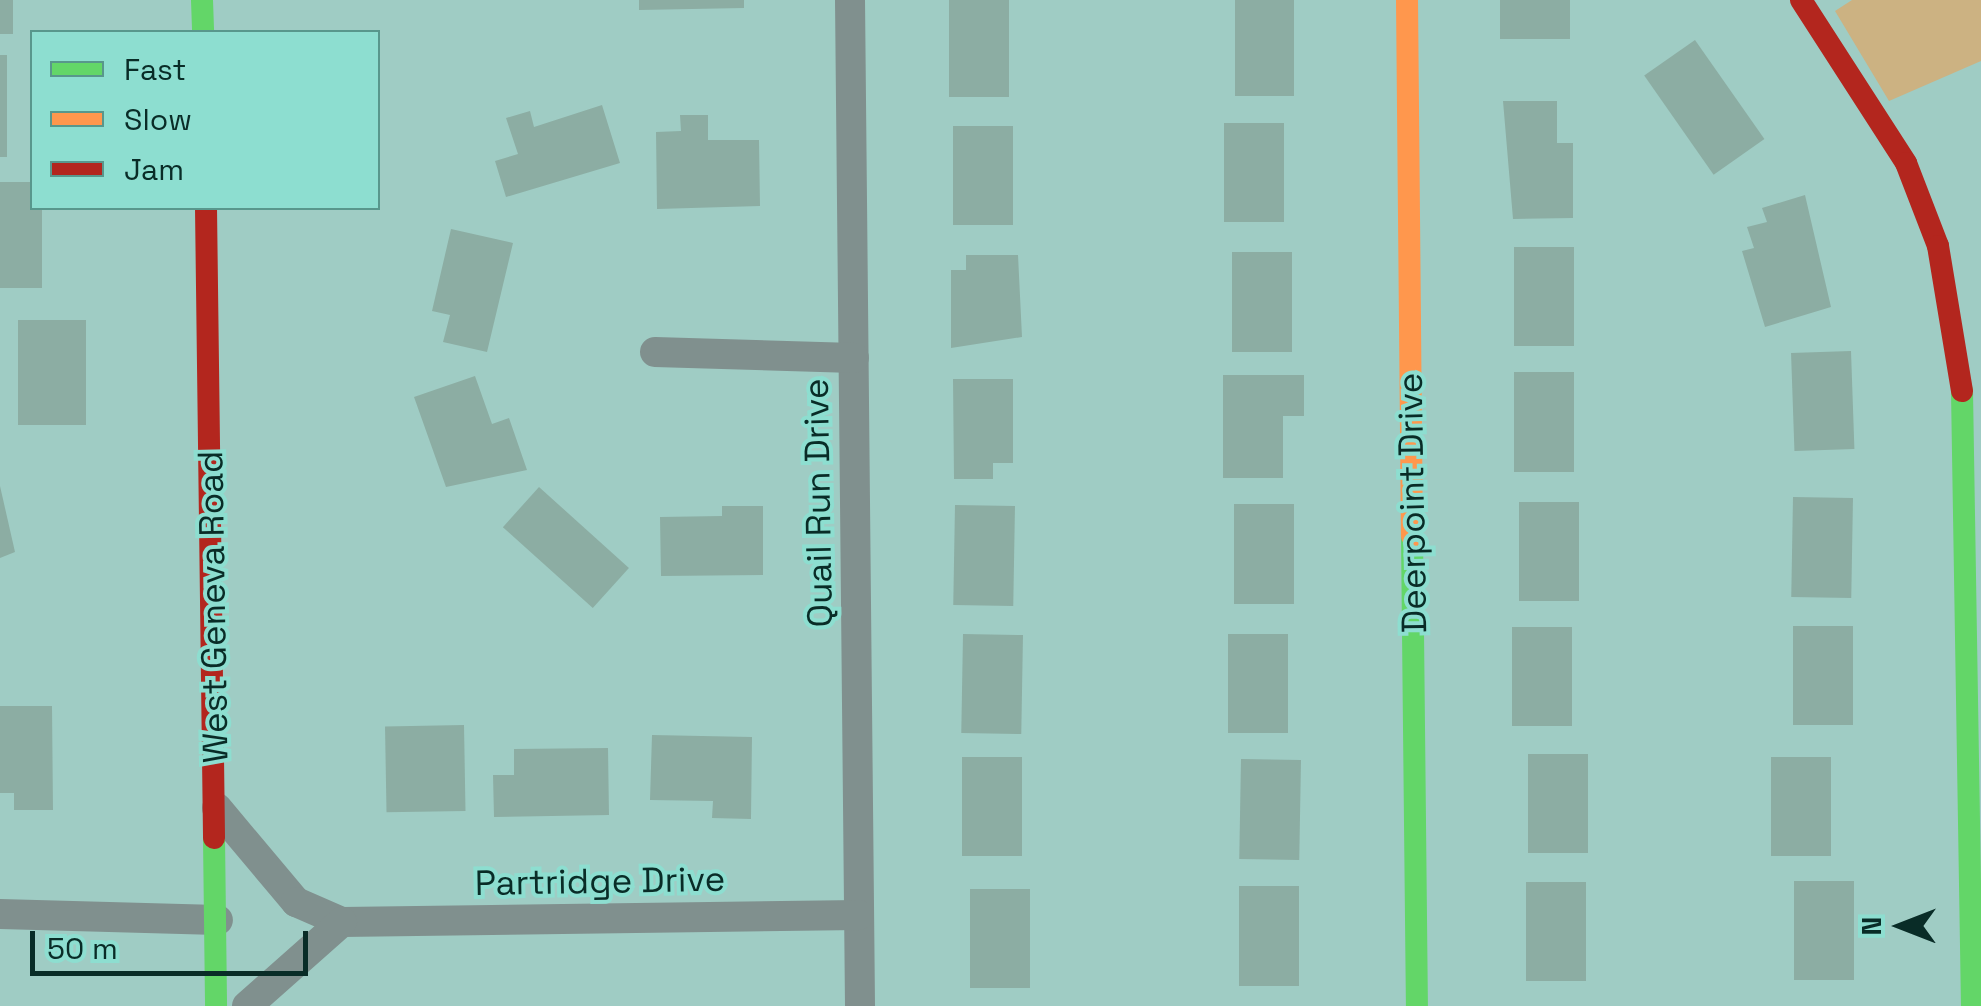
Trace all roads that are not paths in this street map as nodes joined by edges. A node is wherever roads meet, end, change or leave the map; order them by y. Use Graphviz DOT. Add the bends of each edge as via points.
graph roads {
  1 [pos="202,0"];
  2 [pos="850,0"];
  3 [pos="1407,0"];
  4 [pos="1801,0"];
  5 [pos="203,30"];
  6 [pos="206,210"];
  7 [pos="655,352"];
  8 [pos="854,358"];
  9 [pos="216,808"];
  10 [pos="0,914"];
  11 [pos="859,916"];
  12 [pos="218,920"];
  13 [pos="342,922"];
  14 [pos="216,1006"];
  15 [pos="246,1006"];
  16 [pos="860,1006"];
  17 [pos="1416,1006"];
  18 [pos="1972,1006"];
  1 -- 5 [label="street"];
  2 -- 8 [label="street, Quail Run Drive"];
  3 -- 17 [label="street, Deerpoint Drive"];
  4 -- 18 [label="street" via="1906,163 1938,246 1960,350"];
  6 -- 9 [label="street, West Geneva Road"];
  7 -- 8 [label="street"];
  8 -- 11 [label="street, Quail Run Drive"];
  9 -- 12 [label="street, West Geneva Road"];
  9 -- 13 [label="street" via="296,902"];
  10 -- 12 [label="street"];
  11 -- 13 [label="street, Partridge Drive"];
  11 -- 16 [label="street, Quail Run Drive"];
  12 -- 14 [label="street, West Geneva Road"];
  13 -- 15 [label="street"];
}
